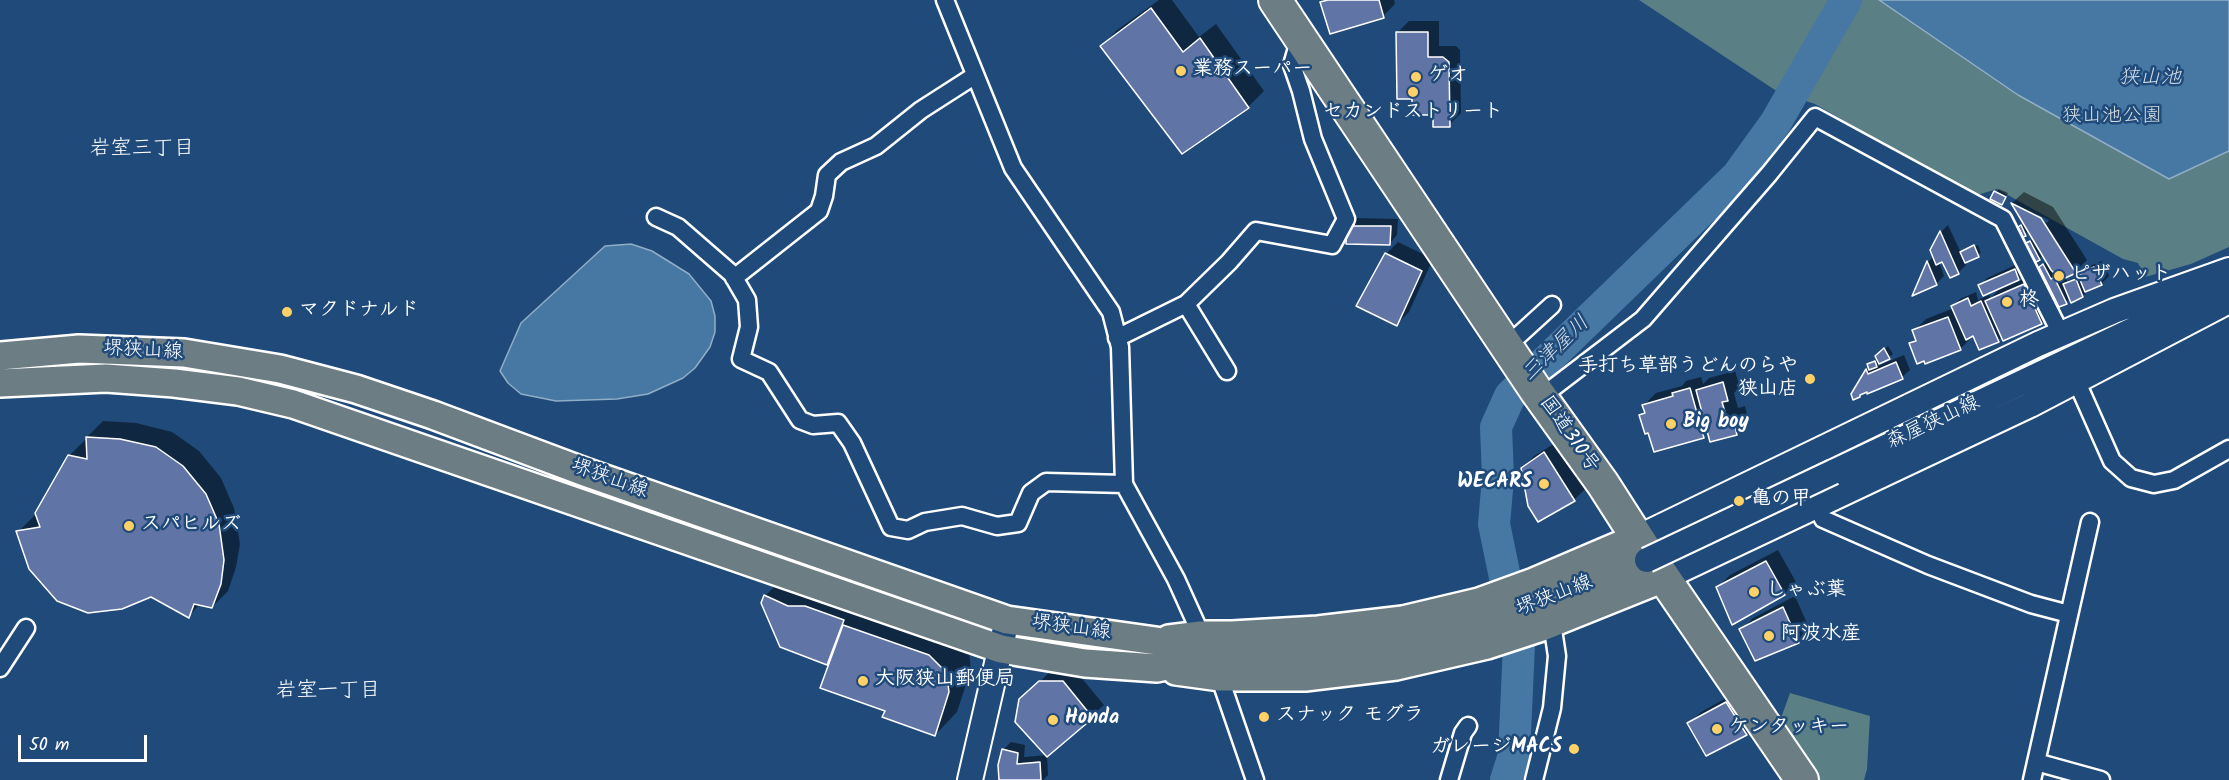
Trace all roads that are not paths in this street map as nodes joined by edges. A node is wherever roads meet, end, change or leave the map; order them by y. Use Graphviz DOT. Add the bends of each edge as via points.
graph roads {
  1 [pos="945,0"];
  2 [pos="1275,0"];
  3 [pos="1300,38"];
  4 [pos="974,76"];
  5 [pos="656,217"];
  6 [pos="734,278"];
  7 [pos="2227,285"];
  8 [pos="1186,304"];
  9 [pos="1552,304"];
  10 [pos="2061,334"];
  11 [pos="1117,338"];
  12 [pos="1507,346"];
  13 [pos="0,356"];
  14 [pos="1227,371"];
  15 [pos="2076,380"];
  16 [pos="0,383"];
  17 [pos="1539,395"];
  18 [pos="2229,449"];
  19 [pos="1124,484"];
  20 [pos="1816,504"];
  21 [pos="2090,522"];
  22 [pos="1649,558"];
  23 [pos="2068,614"];
  24 [pos="1007,620"];
  25 [pos="1547,625"];
  26 [pos="26,628"];
  27 [pos="1477,636"];
  28 [pos="1001,649"];
  29 [pos="1211,656"];
  30 [pos="0,668"];
  31 [pos="1468,726"];
  32 [pos="2036,762"];
  33 [pos="970,780"];
  34 [pos="1255,780"];
  35 [pos="1449,780"];
  36 [pos="1534,780"];
  37 [pos="1802,780"];
  38 [pos="2032,780"];
  39 [pos="2102,780"];
  1 -- 4 [label="street"];
  2 -- 3 [label="highway, 国道310号"];
  3 -- 8 [label="street" via="1292,65 1313,139 1346,219 1332,245 1256,231"];
  3 -- 12 [label="highway, 国道310号"];
  4 -- 6 [label="street" via="921,110 876,146 841,162 827,175 819,211"];
  4 -- 11 [label="street" via="1013,168 1111,312"];
  5 -- 6 [label="street" via="678,227"];
  6 -- 19 [label="street" via="747,300 749,327 741,359 769,372 800,420 813,425 838,423 852,442 891,527 908,530 925,522 962,516 997,526 1018,523 1031,493 1046,483"];
  7 -- 10 [label="main road" via="2114,311"];
  7 -- 15 [label="main road"];
  7 -- 22 [label="main road, 森屋狭山線, bridge"];
  8 -- 11 [label="street"];
  8 -- 14 [label="street"];
  9 -- 12 [label="street"];
  10 -- 17 [label="street" via="2003,219 1815,117 1643,319"];
  10 -- 22 [label="main road"];
  11 -- 19 [label="street"];
  12 -- 17 [label="highway, 国道310号"];
  13 -- 24 [label="main road, 堺狭山線" via="79,349 184,353 280,369 433,414 585,472"];
  15 -- 18 [label="street" via="2112,461 2131,478 2154,484 2174,480"];
  15 -- 20 [label="main road"];
  16 -- 28 [label="main road, 堺狭山線" via="106,378 238,391 293,404"];
  17 -- 22 [label="highway, 国道310号" via="1603,484"];
  19 -- 29 [label="street" via="1176,579"];
  20 -- 22 [label="main road"];
  20 -- 23 [label="street" via="1823,519 1928,565"];
  21 -- 23 [label="street"];
  22 -- 25 [label="main road"];
  22 -- 27 [label="main road, 堺狭山線" via="1524,610"];
  22 -- 29 [label="main road" via="1534,582 1479,602 1403,620 1232,635"];
  22 -- 37 [label="highway, 国道310号"];
  23 -- 32 [label="street"];
  24 -- 28 [label="main road"];
  24 -- 29 [label="main road, 堺狭山線" via="1156,642"];
  25 -- 27 [label="main road"];
  25 -- 36 [label="street" via="1557,656 1552,708"];
  26 -- 30 [label="street"];
  27 -- 29 [label="main road, 堺狭山線" via="1323,652"];
  28 -- 29 [label="main road, 堺狭山線" via="1085,663 1157,668"];
  28 -- 33 [label="main road"];
  29 -- 34 [label="street"];
  31 -- 35 [label="street" via="1462,733"];
  32 -- 38 [label="street"];
  32 -- 39 [label="street"];
}
